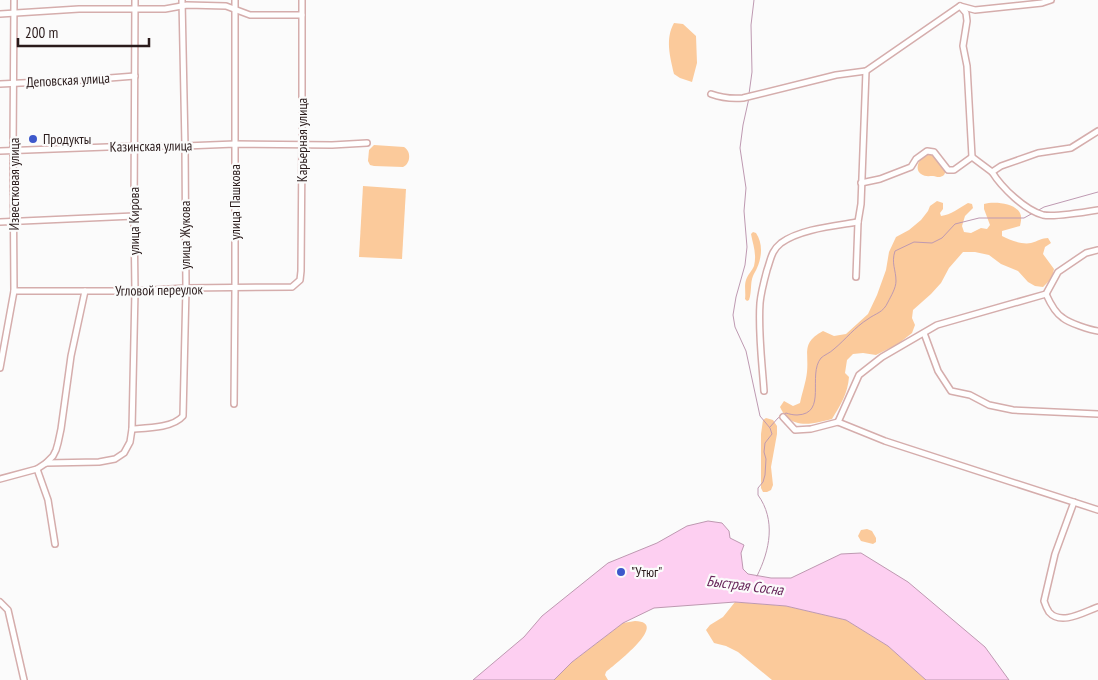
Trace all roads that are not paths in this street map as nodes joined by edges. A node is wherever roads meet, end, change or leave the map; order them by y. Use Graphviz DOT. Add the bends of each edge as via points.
graph roads {
  1 [pos="14,0"];
  2 [pos="135,0"];
  3 [pos="182,0"];
  4 [pos="235,0"];
  5 [pos="302,0"];
  6 [pos="1051,0"];
  7 [pos="960,6"];
  8 [pos="181,7"];
  9 [pos="136,9"];
  10 [pos="234,10"];
  11 [pos="14,13"];
  12 [pos="0,14"];
  13 [pos="302,15"];
  14 [pos="866,71"];
  15 [pos="135,76"];
  16 [pos="14,83"];
  17 [pos="0,84"];
  18 [pos="711,94"];
  19 [pos="1098,131"];
  20 [pos="367,143"];
  21 [pos="235,144"];
  22 [pos="302,145"];
  23 [pos="134,146"];
  24 [pos="185,146"];
  25 [pos="0,151"];
  26 [pos="13,151"];
  27 [pos="972,157"];
  28 [pos="992,172"];
  29 [pos="861,182"];
  30 [pos="1098,210"];
  31 [pos="134,216"];
  32 [pos="0,222"];
  33 [pos="14,222"];
  34 [pos="858,222"];
  35 [pos="1098,250"];
  36 [pos="856,278"];
  37 [pos="300,280"];
  38 [pos="186,288"];
  39 [pos="235,288"];
  40 [pos="85,291"];
  41 [pos="135,291"];
  42 [pos="14,292"];
  43 [pos="1046,294"];
  44 [pos="1098,331"];
  45 [pos="924,333"];
  46 [pos="0,368"];
  47 [pos="764,391"];
  48 [pos="234,404"];
  49 [pos="1098,414"];
  50 [pos="783,417"];
  51 [pos="838,422"];
  52 [pos="132,429"];
  53 [pos="46,463"];
  54 [pos="38,468"];
  55 [pos="0,479"];
  56 [pos="1074,502"];
  57 [pos="1098,510"];
  58 [pos="55,544"];
  59 [pos="0,602"];
  60 [pos="1098,607"];
  61 [pos="24,680"];
  1 -- 11 [label="street, Известковая улица"];
  2 -- 9 [label="street, улица Кирова"];
  3 -- 8 [label="street, улица Жукова"];
  4 -- 10 [label="street, улица Пашкова"];
  5 -- 13 [label="street, Карьерная улица"];
  6 -- 7 [label="street" via="975,10"];
  7 -- 14 [label="street"];
  7 -- 27 [label="street" via="967,21 963,46"];
  8 -- 9 [label="street"];
  8 -- 10 [label="street" via="226,6"];
  8 -- 24 [label="street, улица Жукова"];
  9 -- 11 [label="street"];
  9 -- 15 [label="street, улица Кирова"];
  10 -- 13 [label="street" via="250,15"];
  10 -- 21 [label="street, улица Пашкова"];
  11 -- 12 [label="street"];
  11 -- 16 [label="street, Известковая улица"];
  13 -- 22 [label="street, Карьерная улица"];
  14 -- 18 [label="street" via="836,75 743,98 730,99"];
  14 -- 29 [label="street"];
  15 -- 16 [label="street, Деповская улица"];
  15 -- 23 [label="street, улица Кирова"];
  16 -- 17 [label="street, Деповская улица"];
  16 -- 26 [label="street, Известковая улица"];
  19 -- 28 [label="street" via="1071,148 1038,154"];
  20 -- 22 [label="street, Казинская улица"];
  21 -- 22 [label="street, Казинская улица"];
  21 -- 24 [label="street, Казинская улица"];
  21 -- 39 [label="street, улица Пашкова"];
  22 -- 37 [label="street, Карьерная улица"];
  23 -- 24 [label="street, Казинская улица"];
  23 -- 26 [label="street, Казинская улица"];
  23 -- 31 [label="street, улица Кирова"];
  24 -- 38 [label="street, улица Жукова"];
  25 -- 26 [label="street, Казинская улица"];
  26 -- 33 [label="street, Известковая улица"];
  27 -- 28 [label="street"];
  27 -- 29 [label="street" via="954,170 948,170 934,152 927,151 911,167 880,179"];
  28 -- 30 [label="street" via="1015,198 1044,215"];
  29 -- 34 [label="street"];
  31 -- 33 [label="street"];
  31 -- 41 [label="street, улица Кирова"];
  32 -- 33 [label="street"];
  33 -- 42 [label="street, Известковая улица"];
  34 -- 36 [label="street"];
  34 -- 47 [label="street" via="799,234 773,251 760,303"];
  35 -- 43 [label="street" via="1086,253 1058,272"];
  37 -- 39 [label="street, Угловой переулок" via="292,287"];
  38 -- 39 [label="street, Угловой переулок"];
  38 -- 41 [label="street, Угловой переулок"];
  38 -- 52 [label="street, улица Жукова" via="183,416 167,425"];
  39 -- 48 [label="street, улица Пашкова"];
  40 -- 41 [label="street, Угловой переулок"];
  40 -- 42 [label="street, Угловой переулок"];
  40 -- 53 [label="street" via="70,356 61,429 56,450"];
  41 -- 52 [label="street, улица Кирова"];
  42 -- 46 [label="street, Известковая улица"];
  43 -- 44 [label="street" via="1063,319"];
  43 -- 45 [label="street" via="937,325"];
  45 -- 49 [label="street" via="938,371 951,391 1013,410"];
  45 -- 51 [label="street" via="882,357 859,375"];
  50 -- 51 [label="street" via="795,430"];
  51 -- 56 [label="street" via="885,441"];
  52 -- 53 [label="street, улица Кирова" via="124,453 115,459"];
  53 -- 54 [label="street"];
  54 -- 55 [label="street"];
  54 -- 58 [label="street" via="48,500"];
  56 -- 57 [label="street"];
  56 -- 60 [label="street" via="1044,601 1049,612 1057,618 1067,618"];
  59 -- 61 [label="street" via="8,610"];
}
